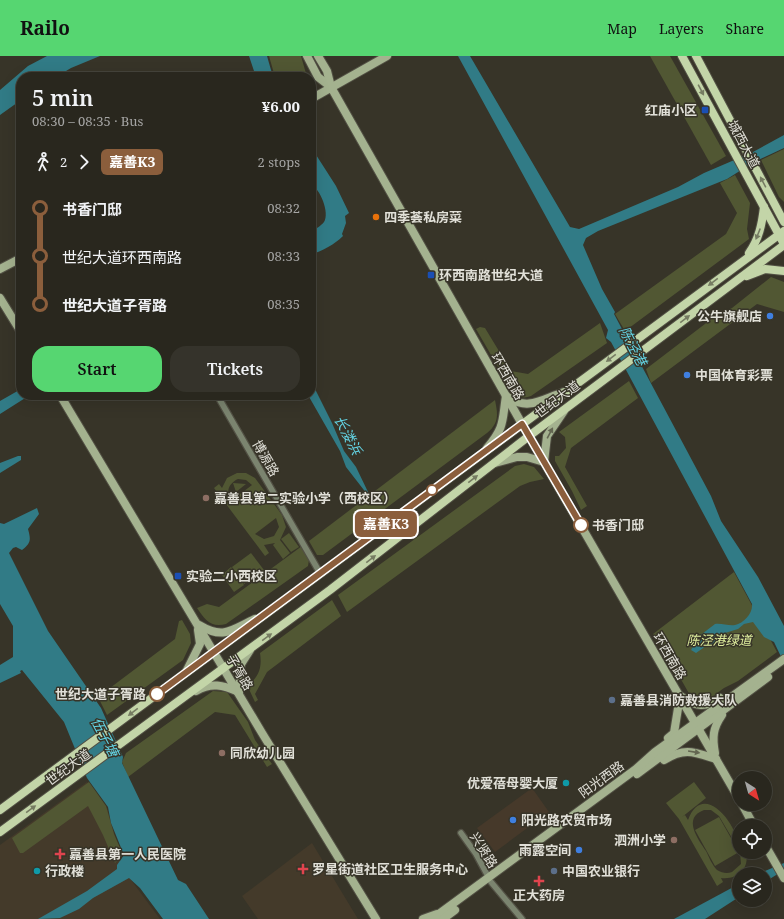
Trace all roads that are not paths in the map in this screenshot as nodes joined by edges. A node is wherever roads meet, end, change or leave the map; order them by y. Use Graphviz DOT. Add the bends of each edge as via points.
graph roads {
  1 [pos="307,56"];
  2 [pos="318,56"];
  3 [pos="387,56"];
  4 [pos="682,56"];
  5 [pos="696,56"];
  6 [pos="315,72"];
  7 [pos="316,73"];
  8 [pos="331,87"];
  9 [pos="316,96"];
  10 [pos="771,197"];
  11 [pos="784,206"];
  12 [pos="764,207"];
  13 [pos="784,222"];
  14 [pos="781,232"];
  15 [pos="784,245"];
  16 [pos="744,259"];
  17 [pos="16,261"];
  18 [pos="0,270"];
  19 [pos="784,271"];
  20 [pos="739,278"];
  21 [pos="0,298"];
  22 [pos="16,324"];
  23 [pos="564,392"];
  24 [pos="506,396"];
  25 [pos="63,400"];
  26 [pos="220,400"];
  27 [pos="566,408"];
  28 [pos="522,424"];
  29 [pos="529,436"];
  30 [pos="484,451"];
  31 [pos="544,462"];
  32 [pos="493,463"];
  33 [pos="320,573"];
  34 [pos="261,617"];
  35 [pos="196,623"];
  36 [pos="251,649"];
  37 [pos="214,652"];
  38 [pos="782,663"];
  39 [pos="224,668"];
  40 [pos="186,672"];
  41 [pos="741,690"];
  42 [pos="238,692"];
  43 [pos="680,696"];
  44 [pos="181,700"];
  45 [pos="726,710"];
  46 [pos="697,726"];
  47 [pos="655,752"];
  48 [pos="716,759"];
  49 [pos="647,767"];
  50 [pos="732,787"];
  51 [pos="0,810"];
  52 [pos="0,832"];
  53 [pos="461,833"];
  54 [pos="772,857"];
  55 [pos="784,877"];
  56 [pos="490,880"];
  57 [pos="441,916"];
  58 [pos="376,919"];
  59 [pos="423,919"];
  60 [pos="432,919"];
  61 [pos="522,919"];
  1 -- 6 [label="street, 环西南路"];
  2 -- 8 [label="street, 环西南路" via="327,71"];
  3 -- 8 [label="street"];
  4 -- 12 [label="main road, 城西大道, one-way"];
  10 -- 5 [label="main road, 城西大道, one-way"];
  7 -- 8 [label="street, 环西南路"];
  8 -- 9 [label="street"];
  8 -- 24 [label="street, 环西南路"];
  10 -- 11 [label="main road"];
  10 -- 13 [label="main road, 城西大道"];
  12 -- 14 [label="main road, 城西大道"];
  12 -- 16 [label="main road, one-way" via="761,227 754,246"];
  14 -- 15 [label="main road, 城西大道"];
  14 -- 16 [label="main road, 世纪大道"];
  15 -- 20 [label="main road, 世纪大道"];
  16 -- 23 [label="main road, 世纪大道, one-way"];
  17 -- 18 [label="street"];
  19 -- 20 [label="main road" via="765,269"];
  27 -- 20 [label="main road, 世纪大道, one-way"];
  21 -- 22 [label="street"];
  23 -- 24 [label="street" via="532,405 514,402"];
  23 -- 28 [label="main road, 世纪大道"];
  24 -- 28 [label="street, 环西南路"];
  24 -- 30 [label="street" via="504,419 498,434"];
  25 -- 35 [label="street, 子胥路"];
  26 -- 33 [label="street, 博源路"];
  27 -- 29 [label="main road, 世纪大道"];
  31 -- 27 [label="street, one-way" via="547,436"];
  28 -- 29 [label="street, 环西南路"];
  28 -- 30 [label="main road, 世纪大道"];
  29 -- 31 [label="street, 环西南路"];
  29 -- 32 [label="main road, 世纪大道"];
  30 -- 33 [label="main road, 世纪大道"];
  31 -- 32 [label="street" via="518,457"];
  31 -- 43 [label="street, 环西南路"];
  36 -- 32 [label="main road, 世纪大道, one-way"];
  33 -- 34 [label="main road, 世纪大道"];
  34 -- 35 [label="street" via="230,632 219,634"];
  34 -- 37 [label="main road, 世纪大道"];
  35 -- 37 [label="street, 子胥路"];
  35 -- 40 [label="street" via="200,644"];
  36 -- 39 [label="main road, 世纪大道"];
  36 -- 42 [label="street" via="241,664"];
  37 -- 39 [label="street, 子胥路"];
  37 -- 40 [label="main road, 世纪大道"];
  38 -- 41 [label="street, 阳光西路"];
  38 -- 45 [label="street, 阳光西路"];
  39 -- 42 [label="street, 子胥路"];
  39 -- 44 [label="main road, 世纪大道"];
  40 -- 51 [label="main road, 世纪大道, one-way"];
  41 -- 43 [label="street" via="703,706 691,704"];
  41 -- 46 [label="street, 阳光西路"];
  42 -- 44 [label="street" via="212,685 202,687"];
  42 -- 58 [label="street, 子胥路"];
  43 -- 46 [label="street, 环西南路"];
  43 -- 47 [label="street" via="674,733"];
  52 -- 44 [label="main road, 世纪大道, one-way"];
  45 -- 46 [label="street, 阳光西路"];
  45 -- 48 [label="street" via="716,724 712,738"];
  46 -- 47 [label="street, 阳光西路"];
  46 -- 48 [label="street, 环西南路"];
  46 -- 49 [label="street, 阳光西路"];
  47 -- 56 [label="street, 阳光西路"];
  49 -- 48 [label="street, one-way" via="682,751 699,752"];
  48 -- 50 [label="street, 环西南路"];
  49 -- 56 [label="street, 阳光西路"];
  53 -- 56 [label="street, 兴贤路"];
  54 -- 55 [label="street"];
  56 -- 57 [label="street, 阳光西路"];
  56 -- 61 [label="street, 兴贤路"];
  57 -- 59 [label="street"];
  57 -- 60 [label="street, 阳光西路"];
}
